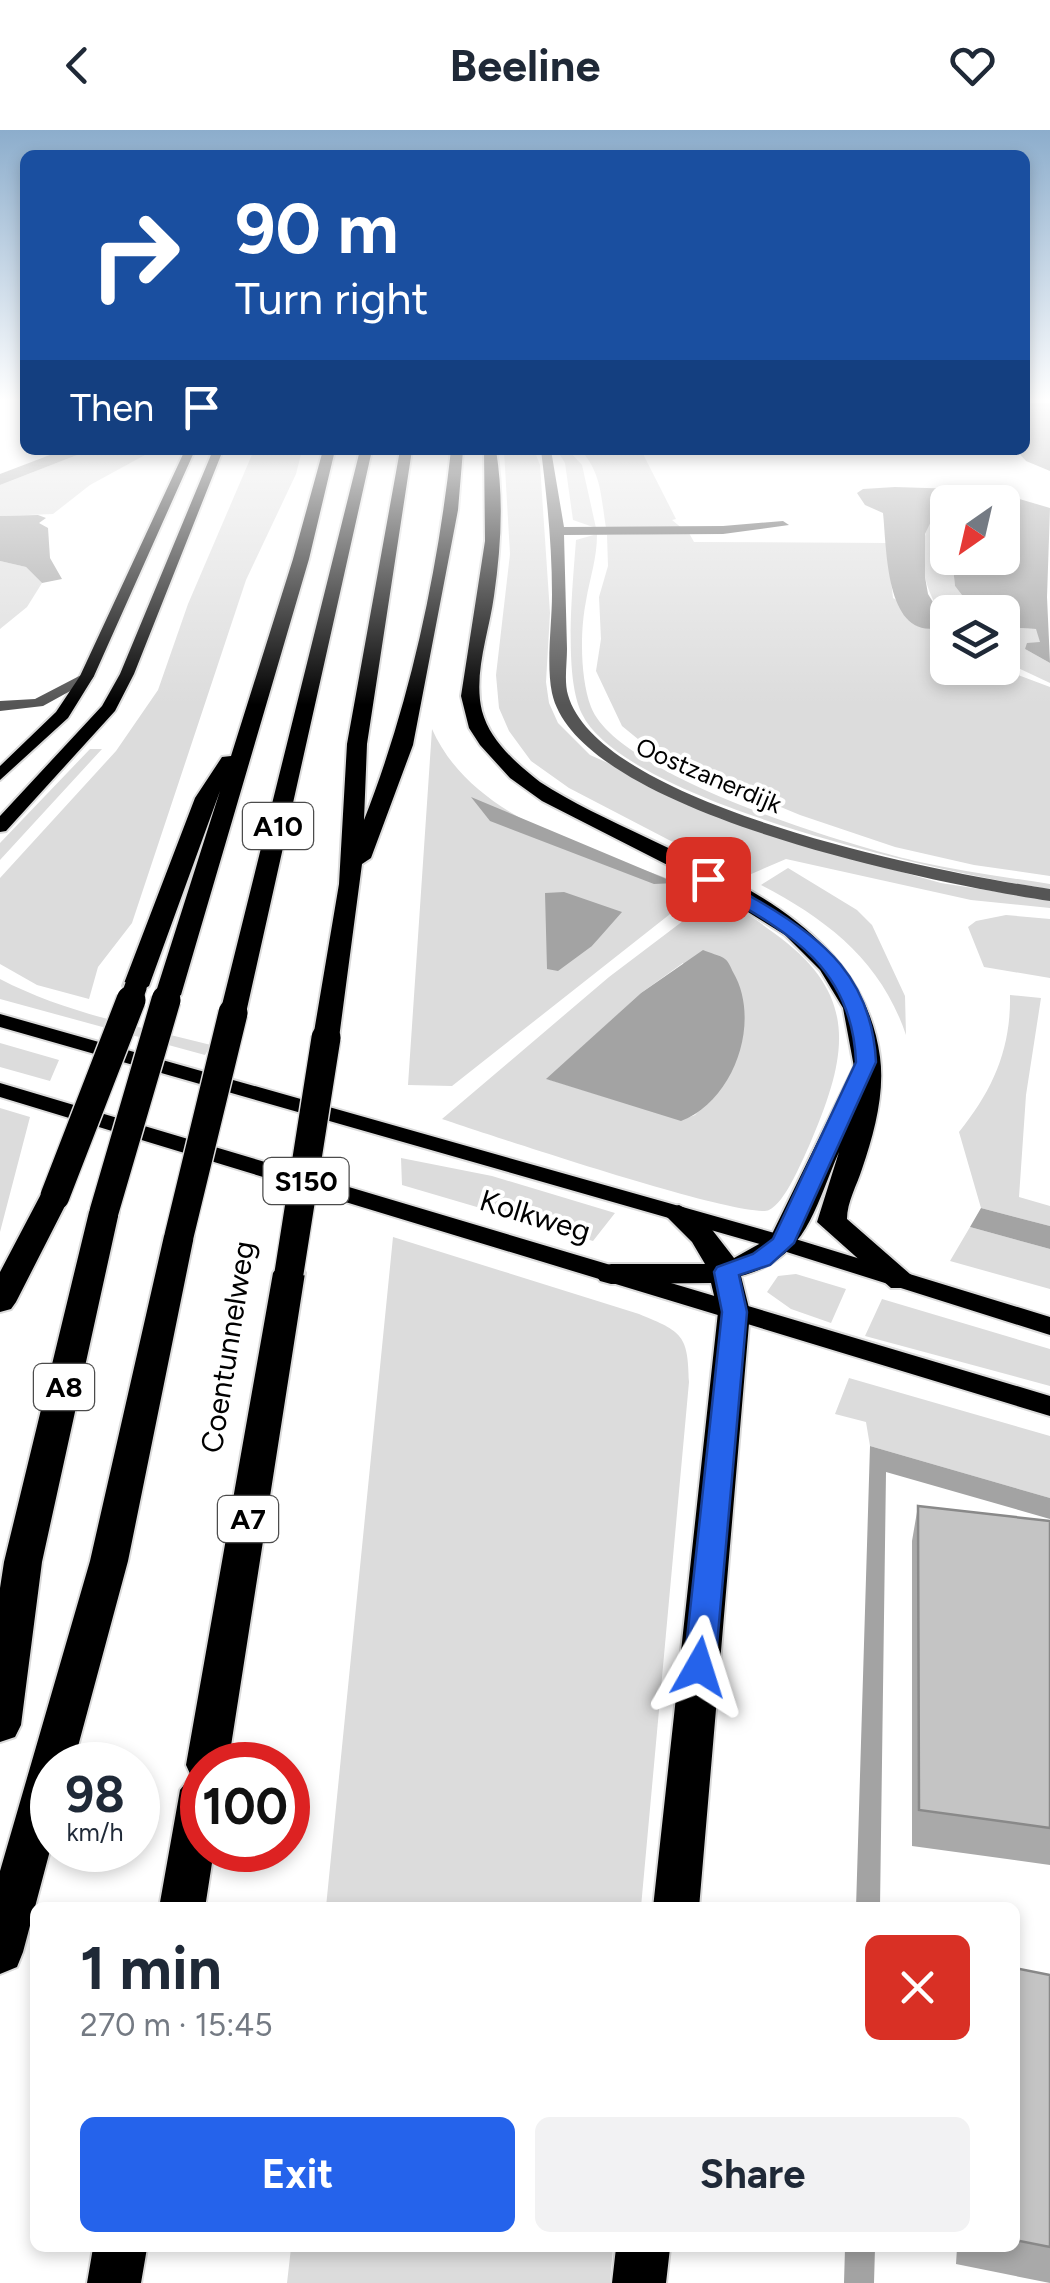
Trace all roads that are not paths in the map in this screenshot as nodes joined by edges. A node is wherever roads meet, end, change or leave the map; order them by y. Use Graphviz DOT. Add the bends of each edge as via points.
graph roads {
  1 [pos="164,503"];
  2 [pos="196,503"];
  3 [pos="314,503"];
  4 [pos="355,503"];
  5 [pos="397,503"];
  6 [pos="452,503"];
  7 [pos="490,503"];
  8 [pos="554,503"];
  9 [pos="783,525"];
  10 [pos="558,531"];
  11 [pos="87,676"];
  12 [pos="0,706"];
  13 [pos="247,734"];
  14 [pos="0,775"];
  15 [pos="0,827"];
  16 [pos="350,884"];
  17 [pos="1050,896"];
  18 [pos="0,1020"];
  19 [pos="866,1062"];
  20 [pos="0,1090"];
  21 [pos="679,1214"];
  22 [pos="782,1243"];
  23 [pos="726,1272"];
  24 [pos="611,1274"];
  25 [pos="902,1281"];
  26 [pos="0,1302"];
  27 [pos="734,1312"];
  28 [pos="1050,1326"];
  29 [pos="1050,1406"];
  30 [pos="0,1725"];
  31 [pos="211,1742"];
  32 [pos="188,1872"];
  33 [pos="183,1902"];
  34 [pos="677,1902"];
  35 [pos="0,1952"];
  36 [pos="119,2252"];
  37 [pos="643,2252"];
  38 [pos="114,2283"];
  39 [pos="640,2283"];
  1 -- 11 [label="main road"];
  2 -- 15 [label="main road" via="108,708"];
  3 -- 13 [label="highway, A8"];
  4 -- 35 [label="highway, A10, bridge" via="179,1236 109,1561"];
  5 -- 16 [label="highway" via="357,744"];
  6 -- 16 [label="highway" via="403,745"];
  7 -- 19 [label="highway" via="490,558 471,696 478,725 498,756 536,789 739,895 816,948 857,1006"];
  8 -- 10 [label="street, Oostzanerdijk"];
  9 -- 10 [label="street"];
  10 -- 17 [label="street, Oostzanerdijk" via="562,705 578,732 606,756 681,794 835,852"];
  11 -- 12 [label="street" via="38,703"];
  11 -- 14 [label="main road" via="62,716"];
  13 -- 26 [label="highway, A8, bridge" via="204,798 55,1196"];
  13 -- 30 [label="highway, A8, bridge" via="104,1212 23,1562"];
  16 -- 31 [label="highway, Coentunnelweg / A7, bridge"];
  18 -- 21 [label="main road, Kolkweg / S150"];
  19 -- 22 [label="highway"];
  19 -- 25 [label="highway" via="864,1116 832,1222"];
  20 -- 24 [label="main road, Kolkweg / S150"];
  21 -- 22 [label="main road, Kolkweg / S150"];
  21 -- 23 [label="highway" via="703,1232"];
  22 -- 23 [label="highway" via="761,1260"];
  22 -- 25 [label="main road, Kolkweg / S150"];
  23 -- 24 [label="highway"];
  23 -- 27 [label="highway"];
  24 -- 27 [label="main road, Kolkweg / S150"];
  25 -- 28 [label="main road, Kolkweg / S150"];
  27 -- 29 [label="main road, Kolkweg / S150"];
  27 -- 34 [label="highway"];
  32 -- 33 [label="highway"];
  36 -- 38 [label="highway"];
  37 -- 39 [label="highway"];
}
